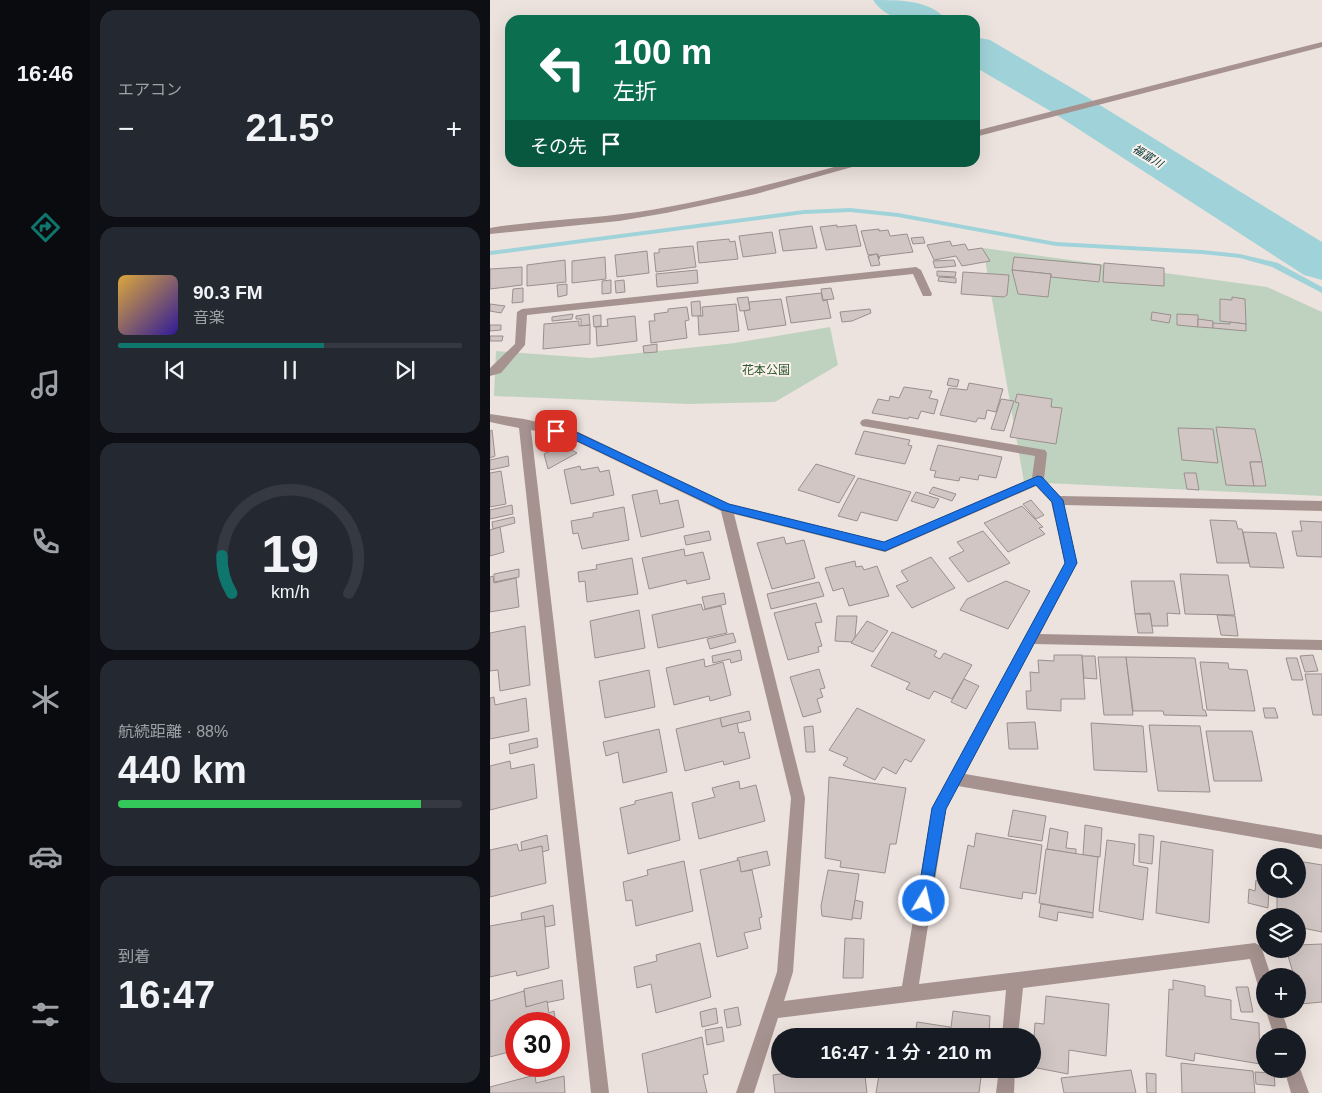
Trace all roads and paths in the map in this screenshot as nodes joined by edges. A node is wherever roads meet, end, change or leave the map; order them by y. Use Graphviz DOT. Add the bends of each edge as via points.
graph roads {
  1 [pos="1322,44"];
  2 [pos="980,133"];
  3 [pos="847,167"];
  4 [pos="490,231"];
  5 [pos="927,294"];
  6 [pos="494,371"];
  7 [pos="490,418"];
  8 [pos="524,423"];
  9 [pos="866,423"];
  10 [pos="1038,480"];
  11 [pos="1057,500"];
  12 [pos="1322,506"];
  13 [pos="726,508"];
  14 [pos="1030,639"];
  15 [pos="1322,645"];
  16 [pos="955,779"];
  17 [pos="1322,842"];
  18 [pos="1260,968"];
  19 [pos="1015,981"];
  20 [pos="909,994"];
  21 [pos="774,1010"];
  22 [pos="1011,1028"];
  23 [pos="1006,1078"];
  24 [pos="1295,1078"];
  25 [pos="600,1093"];
  26 [pos="745,1093"];
  27 [pos="1005,1093"];
  28 [pos="1300,1093"];
  1 -- 2 [label="street"];
  3 -- 4 [label="street" via="724,200 635,216 522,225"];
  5 -- 6 [label="street" via="916,270 522,312 520,344"];
  7 -- 8 [label="street"];
  8 -- 13 [label="street" via="572,434"];
  8 -- 25 [label="street"];
  9 -- 10 [label="street" via="1041,453"];
  10 -- 11 [label="street"];
  10 -- 13 [label="street" via="885,547"];
  11 -- 12 [label="street"];
  11 -- 14 [label="street" via="1071,563"];
  13 -- 21 [label="street" via="798,798 785,972"];
  14 -- 15 [label="street"];
  14 -- 16 [label="street"];
  16 -- 17 [label="street"];
  16 -- 20 [label="street" via="939,808"];
  18 -- 19 [label="street" via="1255,951"];
  19 -- 20 [label="street"];
  19 -- 22 [label="street"];
  20 -- 21 [label="street"];
  21 -- 26 [label="street"];
  23 -- 27 [label="street"];
  24 -- 28 [label="street"];
}
